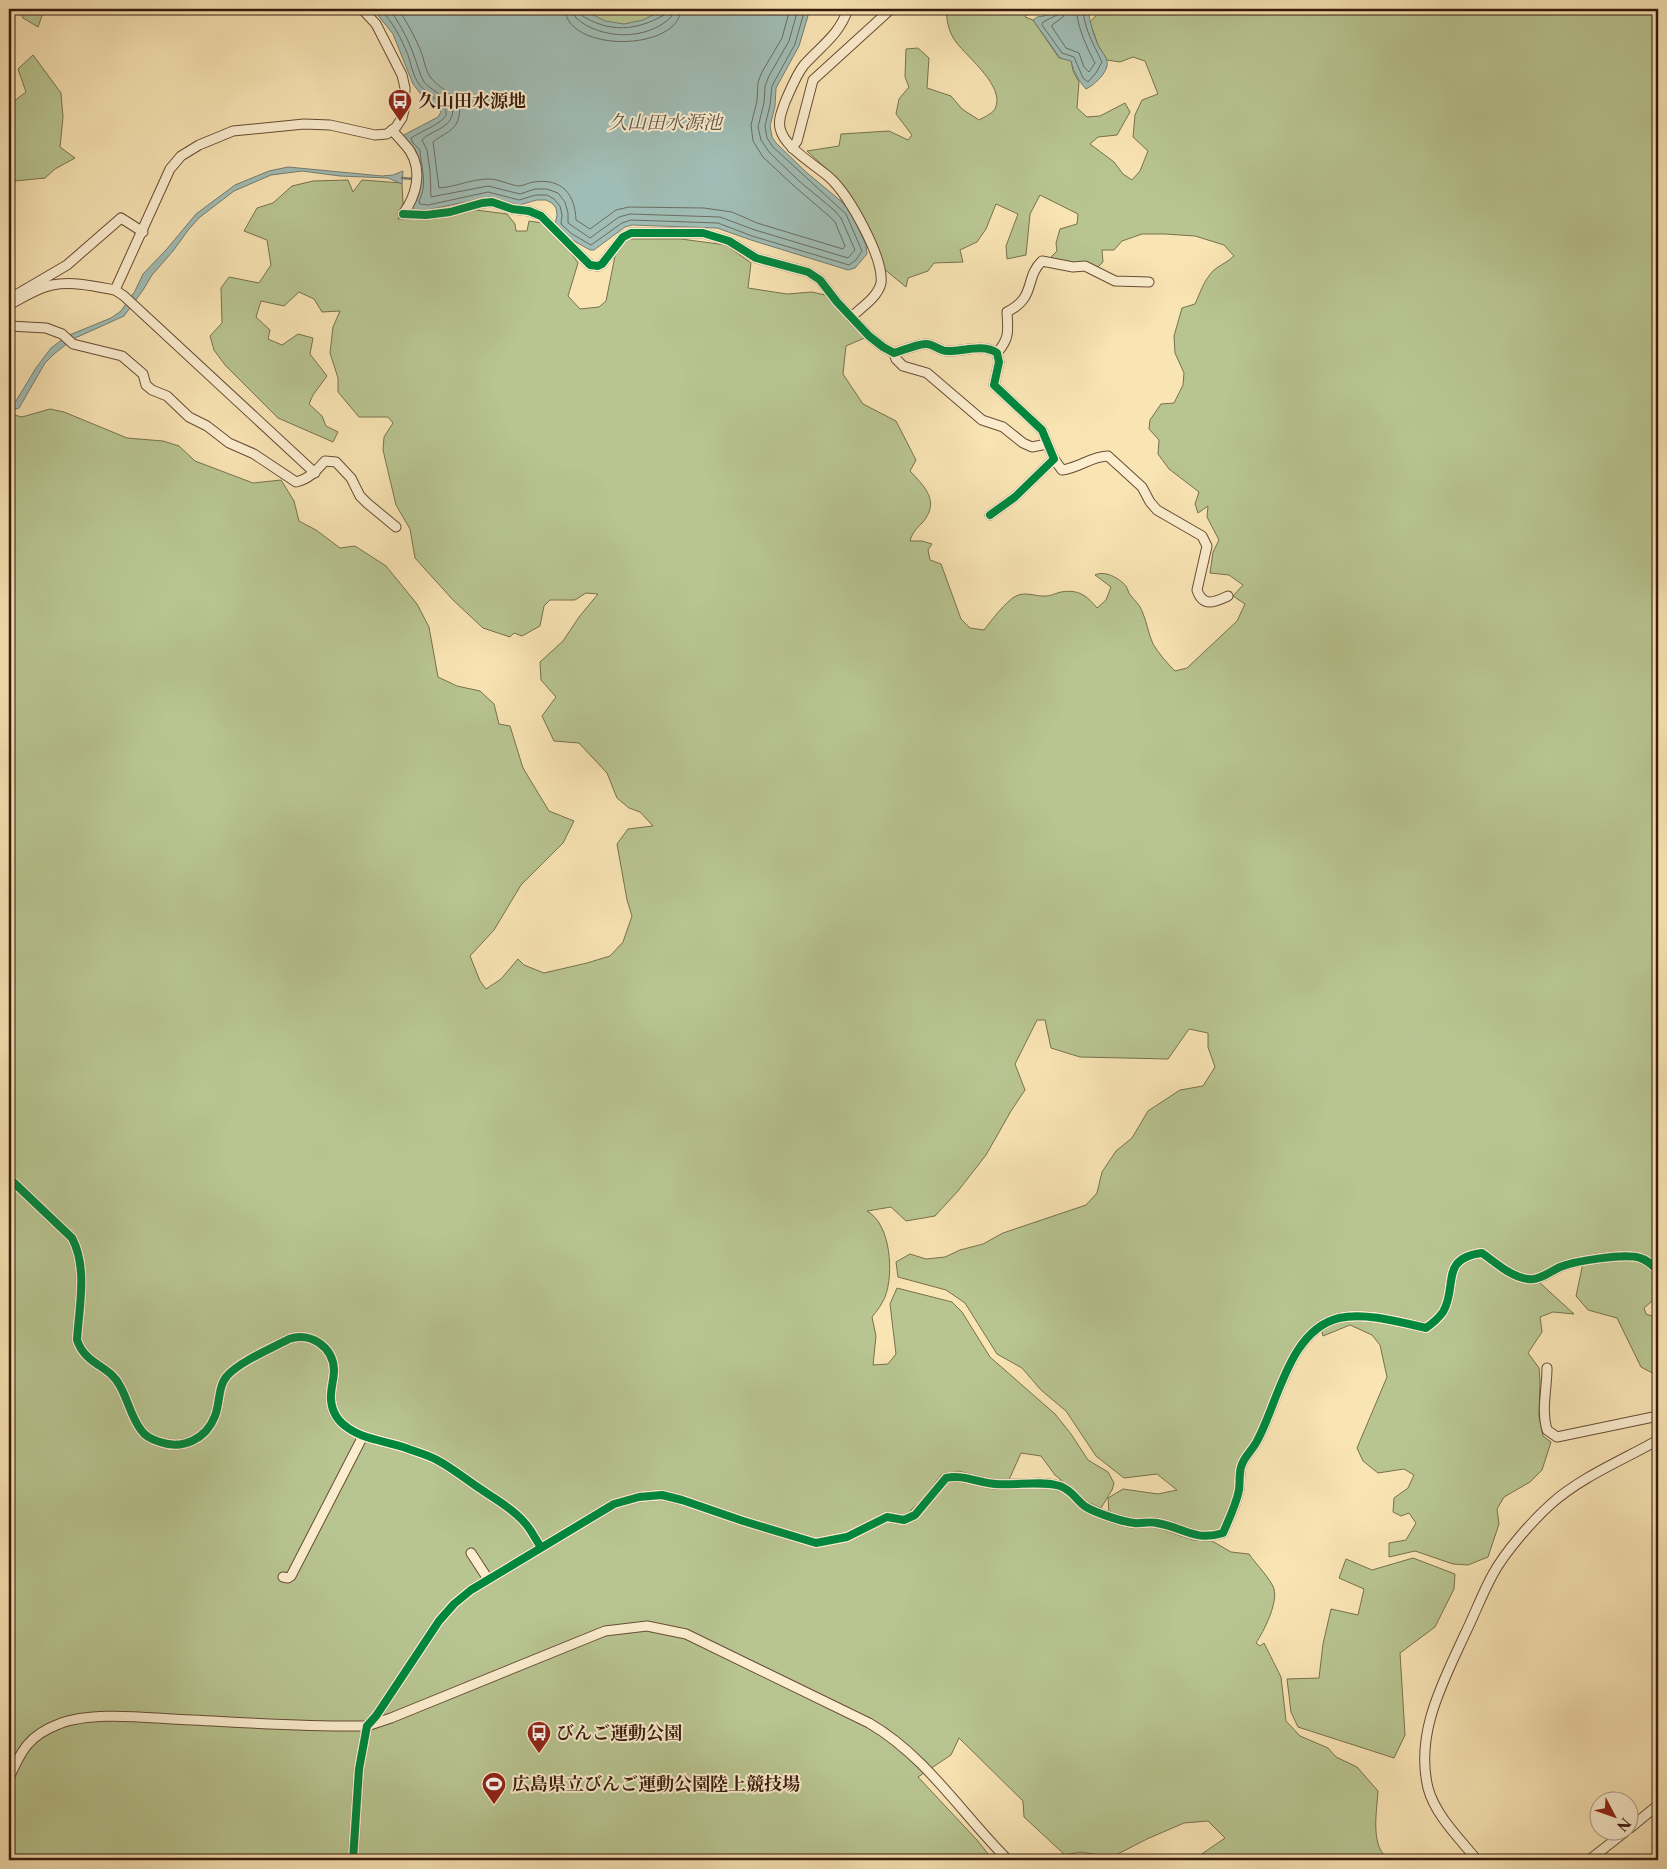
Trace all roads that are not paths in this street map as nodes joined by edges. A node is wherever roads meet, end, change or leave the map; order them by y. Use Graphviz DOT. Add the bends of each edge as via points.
graph roads {
  1 [pos="362,9"];
  2 [pos="848,9"];
  3 [pos="891,9"];
  4 [pos="395,133"];
  5 [pos="792,148"];
  6 [pos="143,232"];
  7 [pos="1149,282"];
  8 [pos="115,290"];
  9 [pos="9,299"];
  10 [pos="9,305"];
  11 [pos="851,317"];
  12 [pos="9,326"];
  13 [pos="894,353"];
  14 [pos="997,353"];
  15 [pos="1047,444"];
  16 [pos="1054,459"];
  17 [pos="315,473"];
  18 [pos="990,515"];
  19 [pos="396,527"];
  20 [pos="1228,596"];
  21 [pos="9,1178"];
  22 [pos="1658,1271"];
  23 [pos="1548,1368"];
  24 [pos="1658,1416"];
  25 [pos="363,1436"];
  26 [pos="1658,1440"];
  27 [pos="541,1547"];
  28 [pos="471,1553"];
  29 [pos="283,1577"];
  30 [pos="488,1579"];
  31 [pos="366,1726"];
  32 [pos="9,1778"];
  33 [pos="1658,1805"];
  34 [pos="1640,1820"];
  35 [pos="1612,1842"];
  36 [pos="353,1860"];
  37 [pos="1008,1860"];
  38 [pos="1476,1860"];
  39 [pos="1589,1860"];
  1 -- 4 [label="street" via="376,24 404,82 402,118"];
  2 -- 5 [label="street" via="838,30 802,67 788,96 780,117 780,128"];
  3 -- 5 [label="street" via="813,80 797,141"];
  4 -- 6 [label="street" via="375,135 330,125 304,124 232,131 181,156 170,168"];
  4 -- 11 [label="street" via="411,154 417,171 416,189 402,214 450,212 492,202 529,211 541,216 590,265 598,266 624,237 632,233 713,235 756,258 808,272 820,280"];
  5 -- 11 [label="street" via="833,180 872,244 881,283 876,293"];
  6 -- 8 [label="street"];
  6 -- 9 [label="street" via="121,218 66,265"];
  7 -- 14 [label="street" via="1116,281 1085,266 1042,261 1036,266 1025,298 1007,312 1008,334"];
  8 -- 10 [label="street" via="82,284 52,285"];
  8 -- 17 [label="street"];
  11 -- 13 [label="street"];
  12 -- 17 [label="street" via="46,328 62,334 74,344 122,356 143,374 146,385 152,390 167,396 189,417 229,443 254,454 296,482"];
  13 -- 14 [label="street" via="931,344 945,351 964,348"];
  13 -- 15 [label="street" via="903,366 927,373 982,420 1003,427 1022,444 1032,448"];
  14 -- 15 [label="street" via="999,362 994,385 1042,430"];
  15 -- 16 [label="street"];
  16 -- 18 [label="street" via="1015,497"];
  16 -- 20 [label="street" via="1062,470 1108,456 1142,487 1157,510 1206,541 1197,590 1200,597 1214,602"];
  17 -- 19 [label="street" via="325,461 336,462 351,478 367,504"];
  21 -- 25 [label="street" via="67,1231 78,1248 82,1271 77,1340 80,1349 120,1385 132,1417 142,1432 154,1440 178,1445 202,1436 215,1416 222,1383 227,1376 296,1336 308,1337 327,1350 334,1369 331,1400 335,1414 350,1430"];
  22 -- 27 [label="street" via="1638,1257 1620,1257 1562,1266 1529,1280 1506,1271 1482,1253 1472,1254 1460,1260 1454,1268 1444,1310 1426,1328 1364,1317 1339,1318 1320,1326 1291,1360 1256,1442 1244,1457 1238,1490 1223,1533 1212,1537 1194,1535 1156,1522 1132,1523 1108,1516 1086,1507 1068,1490 1049,1483 994,1484 952,1477 946,1478 915,1515 904,1520 886,1517 847,1537 816,1544 662,1495 614,1504"];
  23 -- 24 [label="street" via="1543,1417 1547,1430 1557,1437"];
  25 -- 27 [label="street" via="437,1460 510,1509 524,1522"];
  25 -- 29 [label="street" via="291,1576"];
  26 -- 38 [label="street" via="1578,1483 1550,1504 1508,1550 1493,1574 1437,1694 1426,1741 1429,1789 1440,1812"];
  27 -- 30 [label="street"];
  28 -- 30 [label="street"];
  30 -- 31 [label="street" via="454,1604 438,1621 376,1716"];
  31 -- 32 [label="street" via="77,1718 39,1734 22,1751"];
  31 -- 36 [label="street" via="359,1769"];
  31 -- 37 [label="street" via="605,1631 647,1626 686,1634 890,1735 923,1764"];
  33 -- 34 [label="street"];
  35 -- 39 [label="street"];
}
